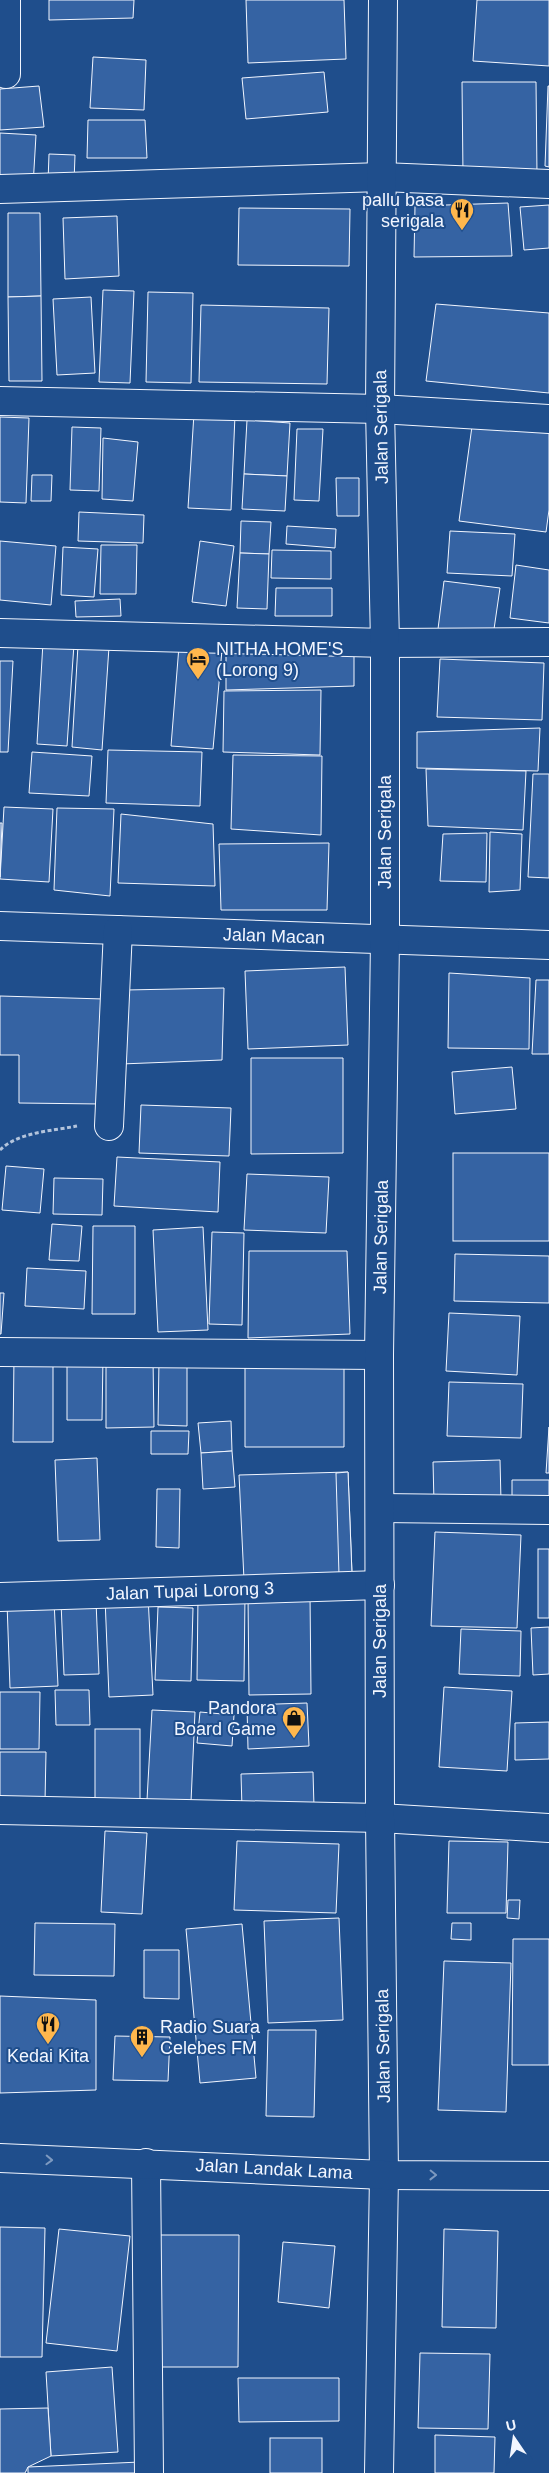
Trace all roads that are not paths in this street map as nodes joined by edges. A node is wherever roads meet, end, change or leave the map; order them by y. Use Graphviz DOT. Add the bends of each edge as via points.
graph roads {
  1 [pos="6,0"];
  2 [pos="383,0"];
  3 [pos="6,74"];
  4 [pos="382,177"];
  5 [pos="549,184"];
  6 [pos="0,189"];
  7 [pos="0,401"];
  8 [pos="380,408"];
  9 [pos="549,419"];
  10 [pos="0,633"];
  11 [pos="549,642"];
  12 [pos="385,643"];
  13 [pos="0,926"];
  14 [pos="118,930"];
  15 [pos="385,940"];
  16 [pos="549,945"];
  17 [pos="110,1126"];
  18 [pos="0,1352"];
  19 [pos="379,1356"];
  20 [pos="381,1508"];
  21 [pos="549,1510"];
  22 [pos="380,1585"];
  23 [pos="0,1596"];
  24 [pos="0,1810"];
  25 [pos="380,1818"];
  26 [pos="549,1828"];
  27 [pos="0,2158"];
  28 [pos="146,2163"];
  29 [pos="384,2175"];
  30 [pos="549,2176"];
  31 [pos="149,2473"];
  32 [pos="379,2473"];
  1 -- 3 [label="street"];
  2 -- 4 [label="street, Jalan Serigala"];
  4 -- 5 [label="street"];
  4 -- 6 [label="street"];
  4 -- 8 [label="street, Jalan Serigala"];
  7 -- 8 [label="street"];
  8 -- 9 [label="street"];
  8 -- 12 [label="street, Jalan Serigala"];
  10 -- 12 [label="street"];
  11 -- 12 [label="street"];
  12 -- 15 [label="street, Jalan Serigala"];
  13 -- 14 [label="street, Jalan Macan"];
  14 -- 15 [label="street, Jalan Macan"];
  14 -- 17 [label="street"];
  15 -- 16 [label="street, Jalan Macan"];
  15 -- 19 [label="street, Jalan Serigala"];
  18 -- 19 [label="street"];
  19 -- 20 [label="street, Jalan Serigala"];
  20 -- 21 [label="street"];
  20 -- 22 [label="street, Jalan Serigala"];
  22 -- 23 [label="street, Jalan Tupai Lorong 3"];
  22 -- 25 [label="street, Jalan Serigala"];
  24 -- 25 [label="street"];
  25 -- 26 [label="street"];
  25 -- 29 [label="street, Jalan Serigala"];
  27 -- 28 [label="street, Jalan Landak Lama, one-way"];
  28 -- 29 [label="street, Jalan Landak Lama"];
  28 -- 31 [label="street"];
  29 -- 30 [label="street, Jalan Landak Lama, one-way"];
  29 -- 32 [label="street, Jalan Serigala"];
}
